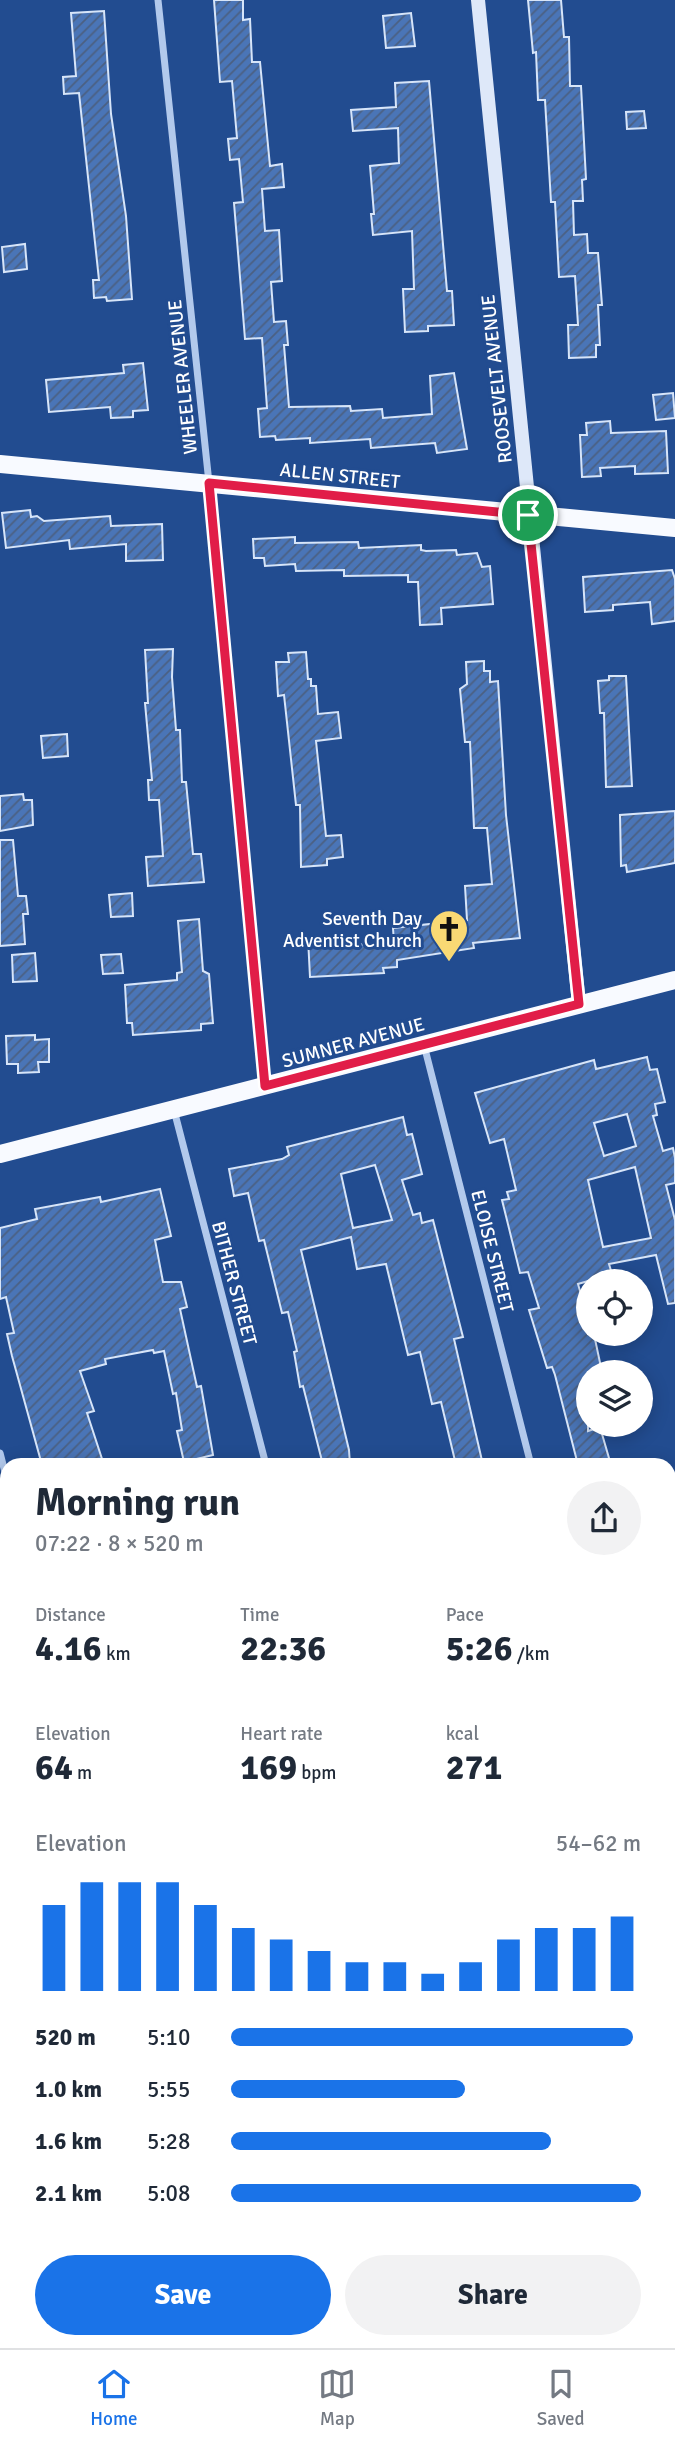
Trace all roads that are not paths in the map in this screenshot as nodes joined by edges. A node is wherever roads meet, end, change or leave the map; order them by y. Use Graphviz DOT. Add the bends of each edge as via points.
graph roads {
  1 [pos="158,0"];
  2 [pos="478,0"];
  3 [pos="0,464"];
  4 [pos="209,483"];
  5 [pos="528,515"];
  6 [pos="675,528"];
  7 [pos="675,980"];
  8 [pos="579,1004"];
  9 [pos="424,1045"];
  10 [pos="265,1086"];
  11 [pos="174,1110"];
  12 [pos="0,1154"];
  13 [pos="264,1458"];
  14 [pos="529,1458"];
  1 -- 4 [label="street, WHEELER AVENUE"];
  2 -- 5 [label="street, ROOSEVELT AVENUE"];
  3 -- 4 [label="main road, ALLEN STREET"];
  4 -- 5 [label="main road, ALLEN STREET"];
  4 -- 10 [label="street, WHEELER AVENUE"];
  5 -- 6 [label="main road, ALLEN STREET"];
  5 -- 8 [label="street, ROOSEVELT AVENUE"];
  7 -- 8 [label="main road, SUMNER AVENUE"];
  8 -- 9 [label="main road, SUMNER AVENUE"];
  9 -- 10 [label="main road, SUMNER AVENUE"];
  9 -- 14 [label="street, ELOISE STREET"];
  10 -- 11 [label="main road, SUMNER AVENUE"];
  11 -- 12 [label="main road, SUMNER AVENUE"];
  11 -- 13 [label="street, BITHER STREET"];
}
